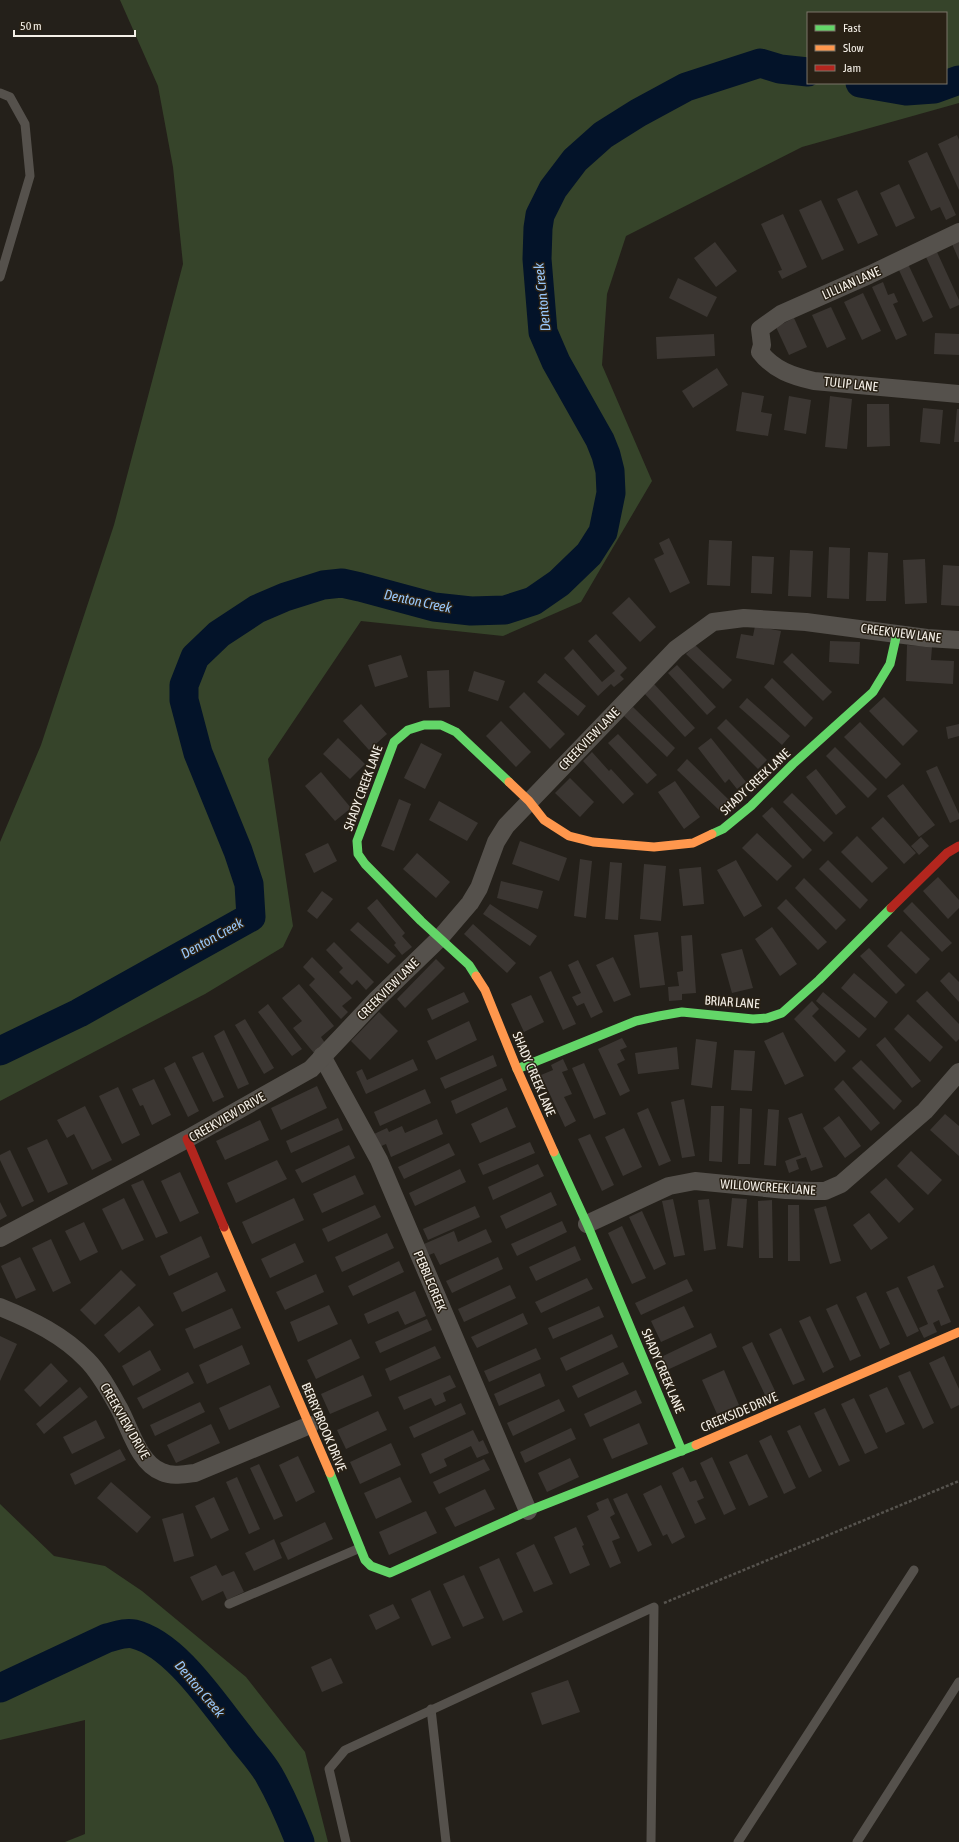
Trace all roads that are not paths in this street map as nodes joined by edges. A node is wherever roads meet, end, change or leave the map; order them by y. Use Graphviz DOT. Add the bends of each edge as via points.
graph roads {
  1 [pos="0,92"];
  2 [pos="959,232"];
  3 [pos="0,277"];
  4 [pos="762,345"];
  5 [pos="959,394"];
  6 [pos="897,633"];
  7 [pos="959,640"];
  8 [pos="529,801"];
  9 [pos="959,846"];
  10 [pos="440,938"];
  11 [pos="322,1056"];
  12 [pos="517,1069"];
  13 [pos="959,1072"];
  14 [pos="187,1139"];
  15 [pos="587,1224"];
  16 [pos="0,1238"];
  17 [pos="0,1307"];
  18 [pos="959,1332"];
  19 [pos="310,1425"];
  20 [pos="682,1451"];
  21 [pos="528,1511"];
  22 [pos="360,1548"];
  23 [pos="914,1570"];
  24 [pos="229,1604"];
  25 [pos="959,1682"];
  26 [pos="431,1709"];
  27 [pos="346,1842"];
  28 [pos="446,1842"];
  29 [pos="651,1842"];
  30 [pos="738,1842"];
  31 [pos="857,1842"];
  1 -- 3 [label="lane" via="10,97 25,124 30,176"];
  2 -- 4 [label="street, LILLIAN LANE" via="781,314 760,329"];
  4 -- 5 [label="street, TULIP LANE" via="760,352 768,363 791,375 814,381"];
  6 -- 7 [label="street, CREEKVIEW LANE"];
  6 -- 8 [label="street, CREEKVIEW LANE" via="806,622 744,618 713,622 676,649"];
  6 -- 8 [label="street, SHADY CREEK LANE" via="895,651 890,664 872,692 751,806 723,829 693,843 654,847 593,842 569,836 544,820"];
  8 -- 10 [label="street, CREEKVIEW LANE" via="506,826 496,842 479,888 470,903"];
  8 -- 10 [label="street, SHADY CREEK LANE" via="456,732 441,725 424,725 408,730 394,742 357,841 358,854 387,889"];
  9 -- 12 [label="street, BRIAR LANE" via="947,853 819,980 782,1013 753,1019 682,1012 659,1016 636,1021"];
  10 -- 11 [label="street, CREEKVIEW LANE"];
  10 -- 12 [label="street, SHADY CREEK LANE" via="469,965 485,990"];
  11 -- 14 [label="street, CREEKVIEW DRIVE" via="311,1069"];
  11 -- 21 [label="street, PEBBLECREEK" via="378,1160"];
  12 -- 15 [label="street, SHADY CREEK LANE"];
  13 -- 15 [label="street, WILLOWCREEK LANE" via="925,1111 841,1184 825,1191 694,1181 669,1186"];
  14 -- 16 [label="street, CREEKVIEW DRIVE"];
  14 -- 19 [label="street, BERRYBROOK DRIVE"];
  15 -- 20 [label="street, SHADY CREEK LANE"];
  17 -- 19 [label="street, CREEKVIEW DRIVE" via="31,1320 62,1338 88,1361 106,1385 135,1444 152,1467 162,1472 176,1476 195,1472"];
  18 -- 20 [label="street, CREEKSIDE DRIVE"];
  19 -- 22 [label="street, BERRYBROOK DRIVE"];
  20 -- 21 [label="street, CREEKSIDE DRIVE"];
  21 -- 22 [label="street, BERRYBROOK DRIVE" via="390,1573 371,1566"];
  22 -- 24 [label="lane"];
  23 -- 30 [label="lane"];
  25 -- 31 [label="lane"];
  26 -- 27 [label="lane" via="345,1750 329,1769"];
  26 -- 28 [label="lane"];
  26 -- 29 [label="lane" via="654,1607"];
}
